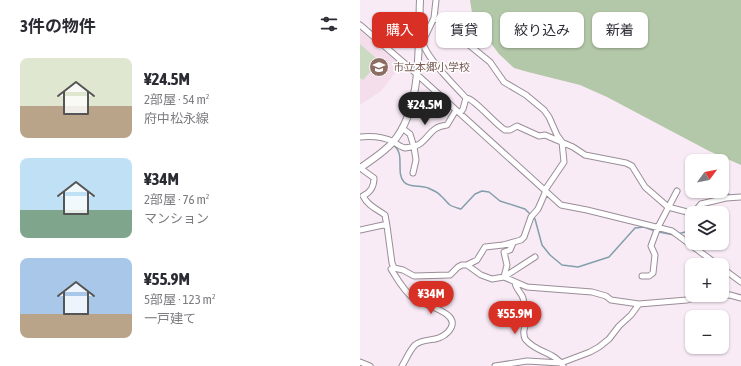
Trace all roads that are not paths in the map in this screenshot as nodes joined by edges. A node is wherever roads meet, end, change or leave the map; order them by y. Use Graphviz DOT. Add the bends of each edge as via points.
graph roads {
  1 [pos="420,0"];
  2 [pos="436,0"];
  3 [pos="420,12"];
  4 [pos="434,18"];
  5 [pos="360,25"];
  6 [pos="428,28"];
  7 [pos="420,48"];
  8 [pos="424,48"];
  9 [pos="417,75"];
  10 [pos="466,98"];
  11 [pos="458,112"];
  12 [pos="402,128"];
  13 [pos="360,137"];
  14 [pos="393,142"];
  15 [pos="562,142"];
  16 [pos="414,147"];
  17 [pos="360,168"];
  18 [pos="413,173"];
  19 [pos="545,190"];
  20 [pos="677,191"];
  21 [pos="741,197"];
  22 [pos="668,207"];
  23 [pos="387,226"];
  24 [pos="658,227"];
  25 [pos="360,230"];
  26 [pos="512,243"];
  27 [pos="535,257"];
  28 [pos="709,258"];
  29 [pos="467,265"];
  30 [pos="394,268"];
  31 [pos="729,273"];
  32 [pos="642,276"];
  33 [pos="504,277"];
  34 [pos="515,282"];
  35 [pos="741,282"];
  36 [pos="741,298"];
  37 [pos="639,304"];
  38 [pos="360,362"];
  39 [pos="562,364"];
  40 [pos="370,366"];
  41 [pos="402,366"];
  42 [pos="495,366"];
  1 -- 3 [label="main road"];
  2 -- 4 [label="street"];
  4 -- 6 [label="street"];
  4 -- 15 [label="street" via="443,22 490,62 504,82 544,110"];
  5 -- 9 [label="street"];
  7 -- 9 [label="main road"];
  8 -- 10 [label="street"];
  9 -- 11 [label="street"];
  9 -- 12 [label="main road" via="410,110"];
  10 -- 11 [label="street" via="463,109"];
  10 -- 15 [label="street" via="474,101 505,130 516,126"];
  11 -- 16 [label="street" via="447,125 433,129"];
  11 -- 19 [label="street"];
  12 -- 14 [label="main road"];
  12 -- 16 [label="street" via="410,134"];
  13 -- 14 [label="street" via="369,136"];
  14 -- 16 [label="street" via="405,148"];
  14 -- 17 [label="main road"];
  15 -- 19 [label="street" via="564,162"];
  15 -- 22 [label="street" via="585,155 632,166 645,187"];
  16 -- 18 [label="street" via="416,160"];
  17 -- 23 [label="street" via="374,178 372,189 363,196 364,199 385,215"];
  19 -- 24 [label="street" via="561,205"];
  19 -- 26 [label="street" via="538,209 530,217 524,237"];
  20 -- 22 [label="street"];
  21 -- 22 [label="street" via="701,204 691,214"];
  22 -- 24 [label="street"];
  23 -- 25 [label="street"];
  23 -- 30 [label="street"];
  24 -- 28 [label="street" via="672,231"];
  24 -- 32 [label="street" via="651,246 655,255 653,273"];
  26 -- 29 [label="street" via="485,247 477,260"];
  26 -- 33 [label="street" via="510,250 504,252 507,265"];
  27 -- 33 [label="street"];
  29 -- 30 [label="street" via="458,267 450,275 414,276"];
  29 -- 33 [label="street" via="480,275"];
  30 -- 41 [label="street" via="391,269 400,286 415,299 448,314 452,321 449,332 442,337 415,345"];
  31 -- 35 [label="street"];
  33 -- 34 [label="street"];
  34 -- 37 [label="street" via="527,287 592,292 611,300"];
  34 -- 39 [label="street" via="524,305 525,339 539,351 550,354"];
  36 -- 37 [label="street" via="730,295 700,296 687,300"];
  37 -- 39 [label="street" via="599,347"];
  38 -- 40 [label="street"];
  39 -- 42 [label="street" via="527,362"];
}
